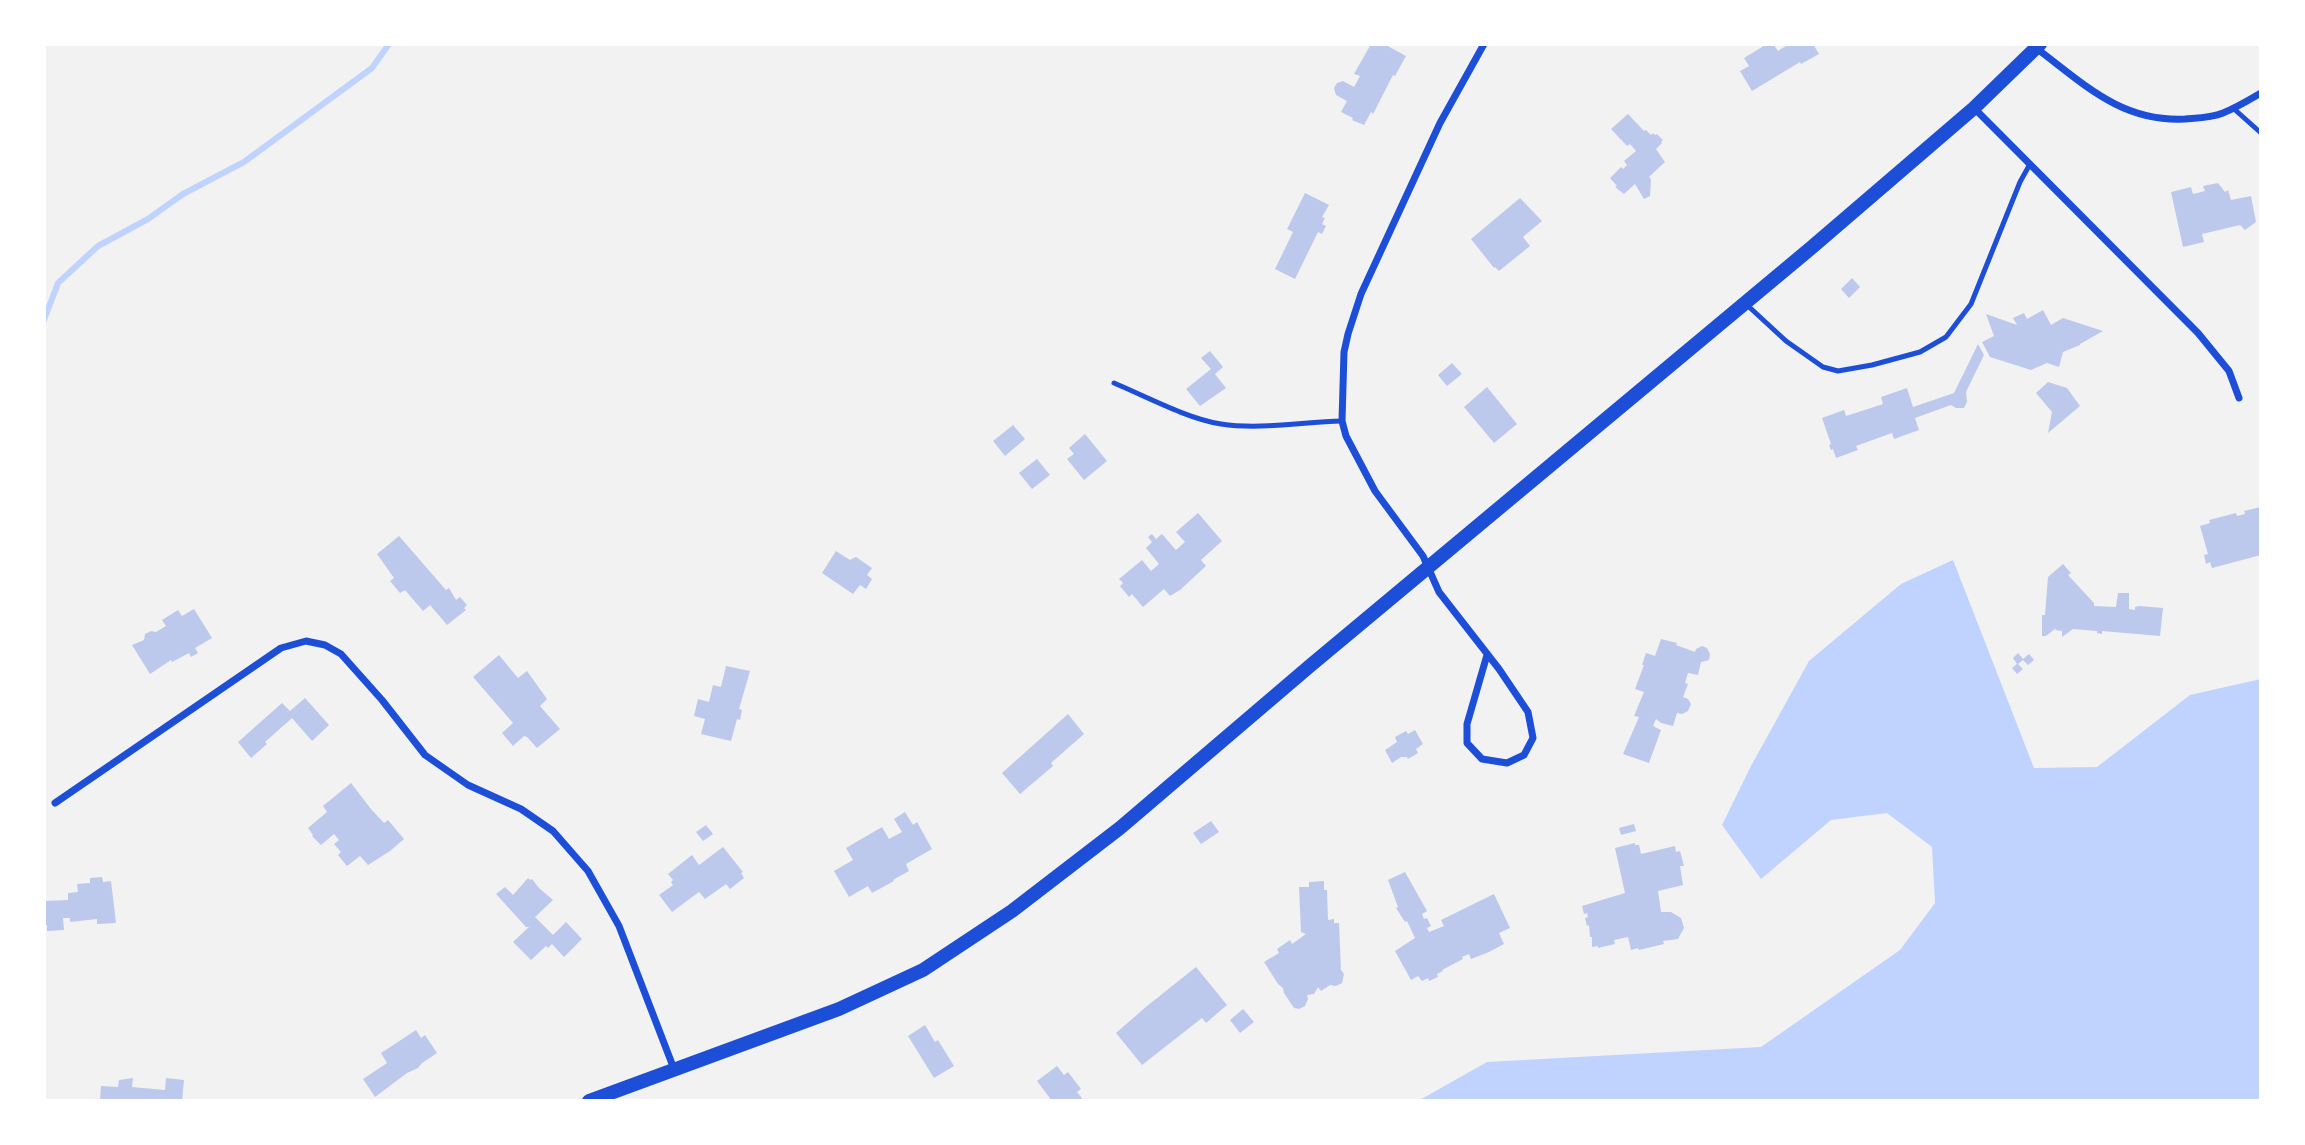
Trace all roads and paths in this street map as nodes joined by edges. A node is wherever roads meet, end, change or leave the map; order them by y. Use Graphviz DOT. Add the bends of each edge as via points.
graph roads {
  1 [pos="1484,44"];
  2 [pos="2038,46"];
  3 [pos="2261,93"];
  4 [pos="1974,108"];
  5 [pos="2233,108"];
  6 [pos="2261,133"];
  7 [pos="2030,164"];
  8 [pos="1745,303"];
  9 [pos="1114,383"];
  10 [pos="2239,398"];
  11 [pos="1342,421"];
  12 [pos="1429,568"];
  13 [pos="1487,654"];
  14 [pos="55,803"];
  15 [pos="674,1069"];
  16 [pos="589,1101"];
  1 -- 11 [label="street" via="1440,122 1361,294 1344,352"];
  2 -- 4 [label="main road"];
  2 -- 5 [label="street" via="2110,102 2131,112 2174,119 2221,114"];
  3 -- 5 [label="street"];
  4 -- 7 [label="street"];
  4 -- 8 [label="main road"];
  5 -- 6 [label="lane"];
  7 -- 8 [label="lane" via="1971,304 1946,337 1920,352 1838,371 1823,367"];
  7 -- 10 [label="street" via="2198,333 2229,371"];
  8 -- 12 [label="main road"];
  9 -- 11 [label="lane" via="1221,424"];
  11 -- 12 [label="street" via="1375,491"];
  12 -- 13 [label="street" via="1439,592"];
  12 -- 15 [label="main road" via="1120,828 1012,911 923,970 839,1010"];
  13 -- 13 [label="street" via="1528,712 1533,738 1524,755 1507,764 1482,759 1467,743 1467,724"];
  14 -- 15 [label="street" via="281,648 306,641 325,645 341,654 425,755 468,785 521,809 553,831 588,871 619,926"];
  15 -- 16 [label="main road"];
}
